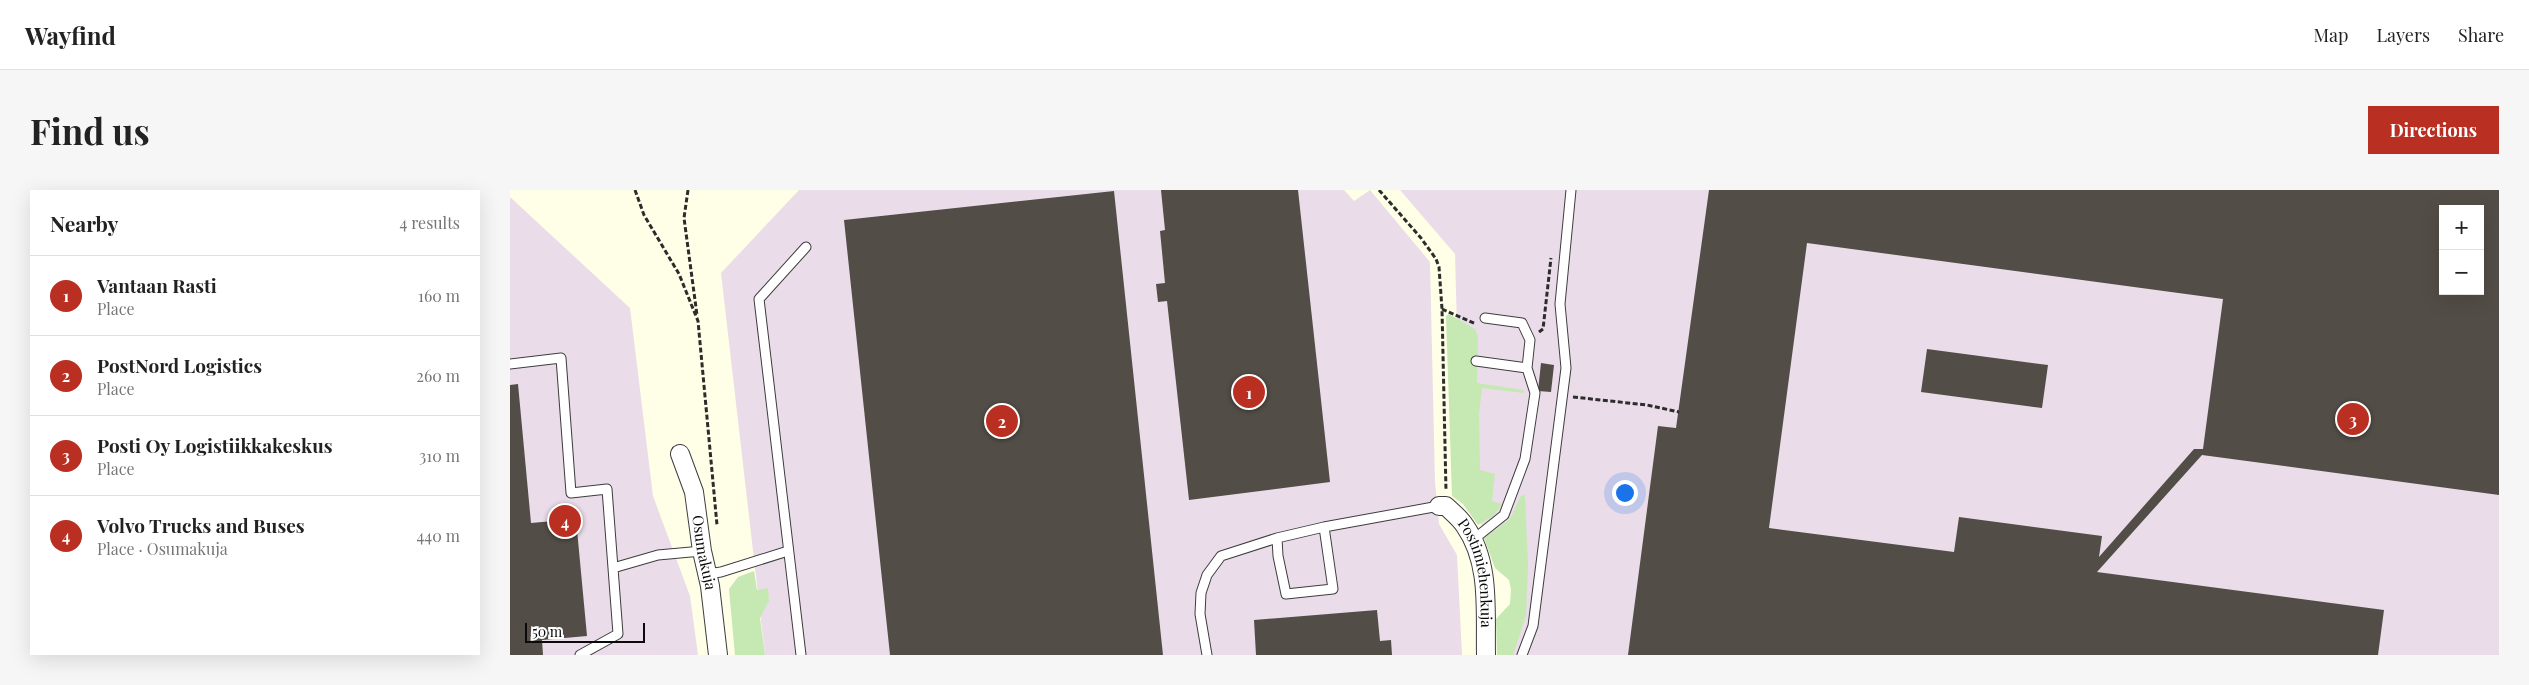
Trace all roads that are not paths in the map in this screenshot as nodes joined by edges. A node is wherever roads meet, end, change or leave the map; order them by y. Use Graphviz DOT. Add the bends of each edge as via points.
graph roads {
  1 [pos="1571,190"];
  2 [pos="806,247"];
  3 [pos="1485,318"];
  4 [pos="1476,361"];
  5 [pos="510,364"];
  6 [pos="1528,368"];
  7 [pos="680,454"];
  8 [pos="1442,506"];
  9 [pos="1324,527"];
  10 [pos="1277,538"];
  11 [pos="1474,539"];
  12 [pos="702,551"];
  13 [pos="788,551"];
  14 [pos="613,568"];
  15 [pos="708,574"];
  16 [pos="580,655"];
  17 [pos="718,655"];
  18 [pos="801,655"];
  19 [pos="1207,655"];
  20 [pos="1486,655"];
  21 [pos="1522,655"];
  1 -- 21 [label="lane" via="1560,304 1566,368 1533,626"];
  2 -- 13 [label="lane" via="759,299"];
  3 -- 6 [label="lane" via="1522,323 1530,340"];
  4 -- 6 [label="lane"];
  5 -- 14 [label="lane" via="561,358 571,492 607,488"];
  6 -- 11 [label="lane" via="1534,393 1525,459 1504,515"];
  7 -- 12 [label="street, Osumakuja" via="694,492"];
  8 -- 9 [label="lane"];
  8 -- 11 [label="street, Postimiehenkuja" via="1464,524"];
  9 -- 10 [label="lane"];
  9 -- 10 [label="lane" via="1333,589 1286,594"];
  10 -- 19 [label="lane" via="1221,556 1207,575 1200,593 1200,614"];
  11 -- 20 [label="street, Postimiehenkuja" via="1482,562"];
  12 -- 14 [label="lane" via="658,555"];
  12 -- 15 [label="street, Osumakuja"];
  13 -- 15 [label="lane"];
  13 -- 18 [label="lane"];
  14 -- 16 [label="lane" via="618,634"];
  15 -- 17 [label="street, Osumakuja"];
}
